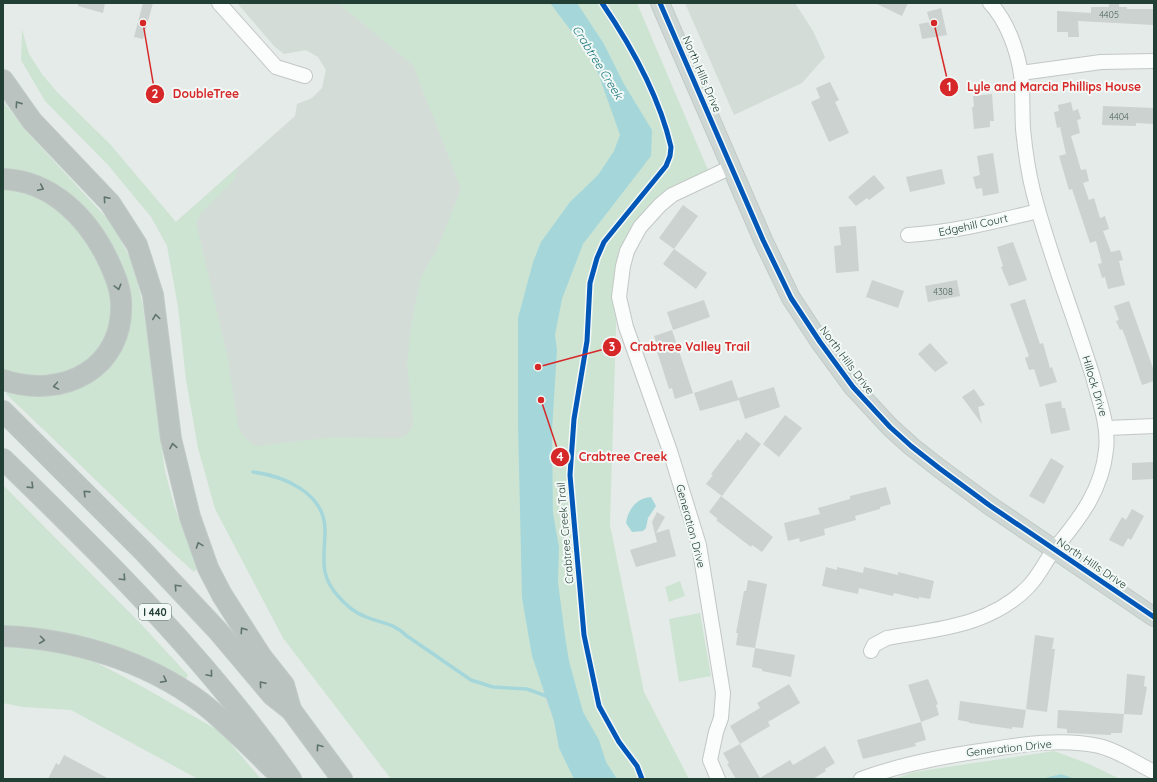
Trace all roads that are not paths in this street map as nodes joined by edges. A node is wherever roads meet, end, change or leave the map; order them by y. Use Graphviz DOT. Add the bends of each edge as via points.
graph roads {
  1 [pos="219,3"];
  2 [pos="660,3"];
  3 [pos="990,3"];
  4 [pos="1154,61"];
  5 [pos="1021,73"];
  6 [pos="305,76"];
  7 [pos="3,80"];
  8 [pos="731,164"];
  9 [pos="3,179"];
  10 [pos="1038,212"];
  11 [pos="908,235"];
  12 [pos="3,380"];
  13 [pos="3,411"];
  14 [pos="1154,426"];
  15 [pos="1107,428"];
  16 [pos="3,459"];
  17 [pos="1054,549"];
  18 [pos="1154,617"];
  19 [pos="3,636"];
  20 [pos="871,651"];
  21 [pos="291,710"];
  22 [pos="1154,772"];
  23 [pos="284,779"];
  24 [pos="291,779"];
  25 [pos="342,779"];
  26 [pos="718,779"];
  27 [pos="860,779"];
  1 -- 6 [label="street" via="276,67"];
  2 -- 8 [label="main road, North Hills Drive"];
  3 -- 5 [label="street, Hillock Drive" via="1006,27"];
  4 -- 5 [label="street" via="1101,62"];
  5 -- 10 [label="street, Hillock Drive" via="1029,176"];
  21 -- 7 [label="highway, one-way" via="284,685 257,650 218,588 190,517 172,439 153,295 137,245 110,203 32,121"];
  8 -- 17 [label="main road, North Hills Drive" via="791,298 853,387 910,446 989,505"];
  8 -- 26 [label="street, Generation Drive" via="723,171 672,195 660,204 640,227 627,251 619,297 626,327 670,451 698,545 724,693 721,718 710,760"];
  9 -- 12 [label="highway, one-way" via="26,182 45,190 61,200 81,219 107,258 121,302 120,319 110,346 101,360 87,372 71,381 48,387 25,386"];
  10 -- 11 [label="street, Edgehill Court" via="974,228"];
  10 -- 15 [label="street, Hillock Drive" via="1089,365"];
  21 -- 13 [label="highway, I 440, one-way" via="272,695 143,551"];
  14 -- 15 [label="street"];
  15 -- 17 [label="street, Hillock Drive" via="1102,472 1094,495 1082,515"];
  16 -- 24 [label="highway, I 440, one-way" via="76,529 174,632 260,735"];
  17 -- 18 [label="main road, North Hills Drive"];
  17 -- 20 [label="street, Hillock Drive" via="1042,570 1027,588 1006,606 966,624 887,638 874,645"];
  19 -- 23 [label="highway, one-way" via="91,649 147,671 201,702"];
  25 -- 21 [label="highway, I 440, one-way"];
  22 -- 27 [label="street, Generation Drive" via="1100,746 1047,743 953,754 919,761"];
}
